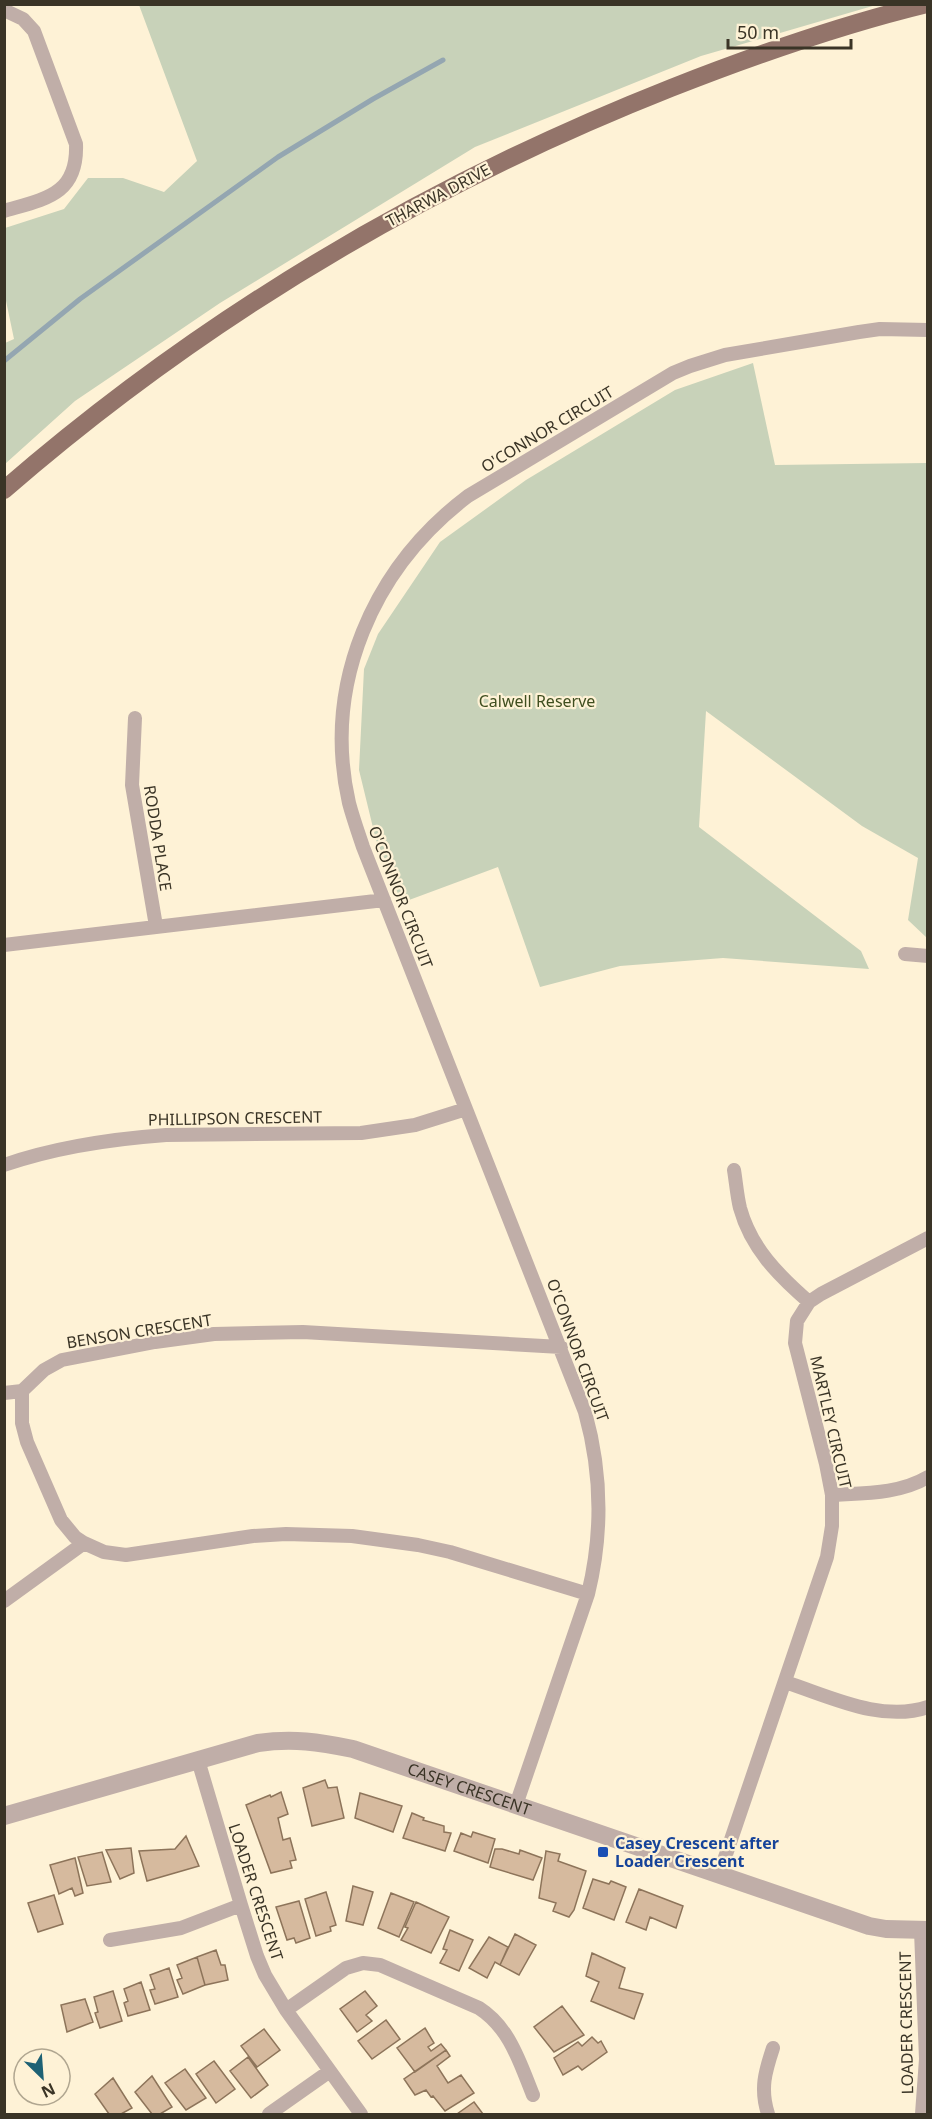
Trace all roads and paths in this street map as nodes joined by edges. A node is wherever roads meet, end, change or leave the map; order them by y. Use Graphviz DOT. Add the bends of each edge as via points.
graph roads {
  1 [pos="927,4"];
  2 [pos="4,9"];
  3 [pos="4,211"];
  4 [pos="927,330"];
  5 [pos="4,490"];
  6 [pos="135,718"];
  7 [pos="384,900"];
  8 [pos="156,926"];
  9 [pos="4,945"];
  10 [pos="905,954"];
  11 [pos="927,956"];
  12 [pos="466,1109"];
  13 [pos="4,1165"];
  14 [pos="734,1170"];
  15 [pos="927,1238"];
  16 [pos="809,1302"];
  17 [pos="561,1347"];
  18 [pos="22,1390"];
  19 [pos="4,1393"];
  20 [pos="927,1477"];
  21 [pos="832,1495"];
  22 [pos="84,1543"];
  23 [pos="588,1594"];
  24 [pos="4,1601"];
  25 [pos="785,1682"];
  26 [pos="927,1707"];
  27 [pos="198,1760"];
  28 [pos="516,1805"];
  29 [pos="4,1816"];
  30 [pos="719,1875"];
  31 [pos="241,1905"];
  32 [pos="924,1930"];
  33 [pos="110,1940"];
  34 [pos="286,2010"];
  35 [pos="773,2048"];
  36 [pos="330,2071"];
  37 [pos="533,2095"];
  38 [pos="924,2110"];
  39 [pos="269,2115"];
  40 [pos="361,2115"];
  41 [pos="768,2115"];
  1 -- 5 [label="main road, THARWA DRIVE" via="779,48 594,119 420,203 199,338 44,455"];
  2 -- 3 [label="street" via="23,19 34,32 76,144 72,175 62,188 49,198"];
  4 -- 7 [label="street, O'CONNOR CIRCUIT" via="859,332 725,355 673,373 468,496 416,542 388,579 366,620 351,664 343,710 343,757 349,803"];
  6 -- 8 [label="street, RODDA PLACE" via="132,785"];
  7 -- 8 [label="street"];
  7 -- 12 [label="street, O'CONNOR CIRCUIT"];
  8 -- 9 [label="street"];
  10 -- 11 [label="street"];
  12 -- 13 [label="street, PHILLIPSON CRESCENT" via="415,1125 362,1133 134,1137 71,1147"];
  12 -- 17 [label="street, O'CONNOR CIRCUIT"];
  14 -- 16 [label="street" via="741,1209 756,1245 780,1276"];
  15 -- 16 [label="street"];
  16 -- 21 [label="street, MARTLEY CIRCUIT" via="797,1321 795,1343"];
  17 -- 18 [label="street, BENSON CRESCENT" via="303,1332 214,1334 62,1360"];
  17 -- 23 [label="street, O'CONNOR CIRCUIT" via="585,1412 599,1479 599,1526"];
  18 -- 19 [label="street"];
  18 -- 22 [label="street" via="22,1424 27,1442 61,1520"];
  20 -- 21 [label="street" via="892,1490"];
  21 -- 25 [label="street, MARTLEY CIRCUIT" via="827,1557"];
  22 -- 23 [label="street" via="104,1552 126,1555 253,1536 352,1536 450,1552"];
  22 -- 24 [label="street"];
  23 -- 28 [label="street, O'CONNOR CIRCUIT"];
  25 -- 26 [label="street" via="867,1709 894,1712"];
  25 -- 30 [label="street, MARTLEY CIRCUIT"];
  27 -- 28 [label="street, CASEY CRESCENT" via="258,1743 316,1741 353,1749"];
  27 -- 29 [label="street, CASEY CRESCENT"];
  27 -- 31 [label="street, LOADER CRESCENT"];
  28 -- 30 [label="street, CASEY CRESCENT"];
  30 -- 32 [label="street, CASEY CRESCENT" via="869,1926"];
  31 -- 33 [label="street" via="181,1928"];
  31 -- 34 [label="street, LOADER CRESCENT" via="265,1975"];
  32 -- 38 [label="street, LOADER CRESCENT"];
  34 -- 36 [label="street, LOADER CRESCENT"];
  34 -- 37 [label="street" via="346,1968 380,1965 490,2015 509,2038"];
  35 -- 41 [label="street" via="764,2076 763,2100"];
  36 -- 39 [label="street"];
  36 -- 40 [label="street, LOADER CRESCENT"];
}
